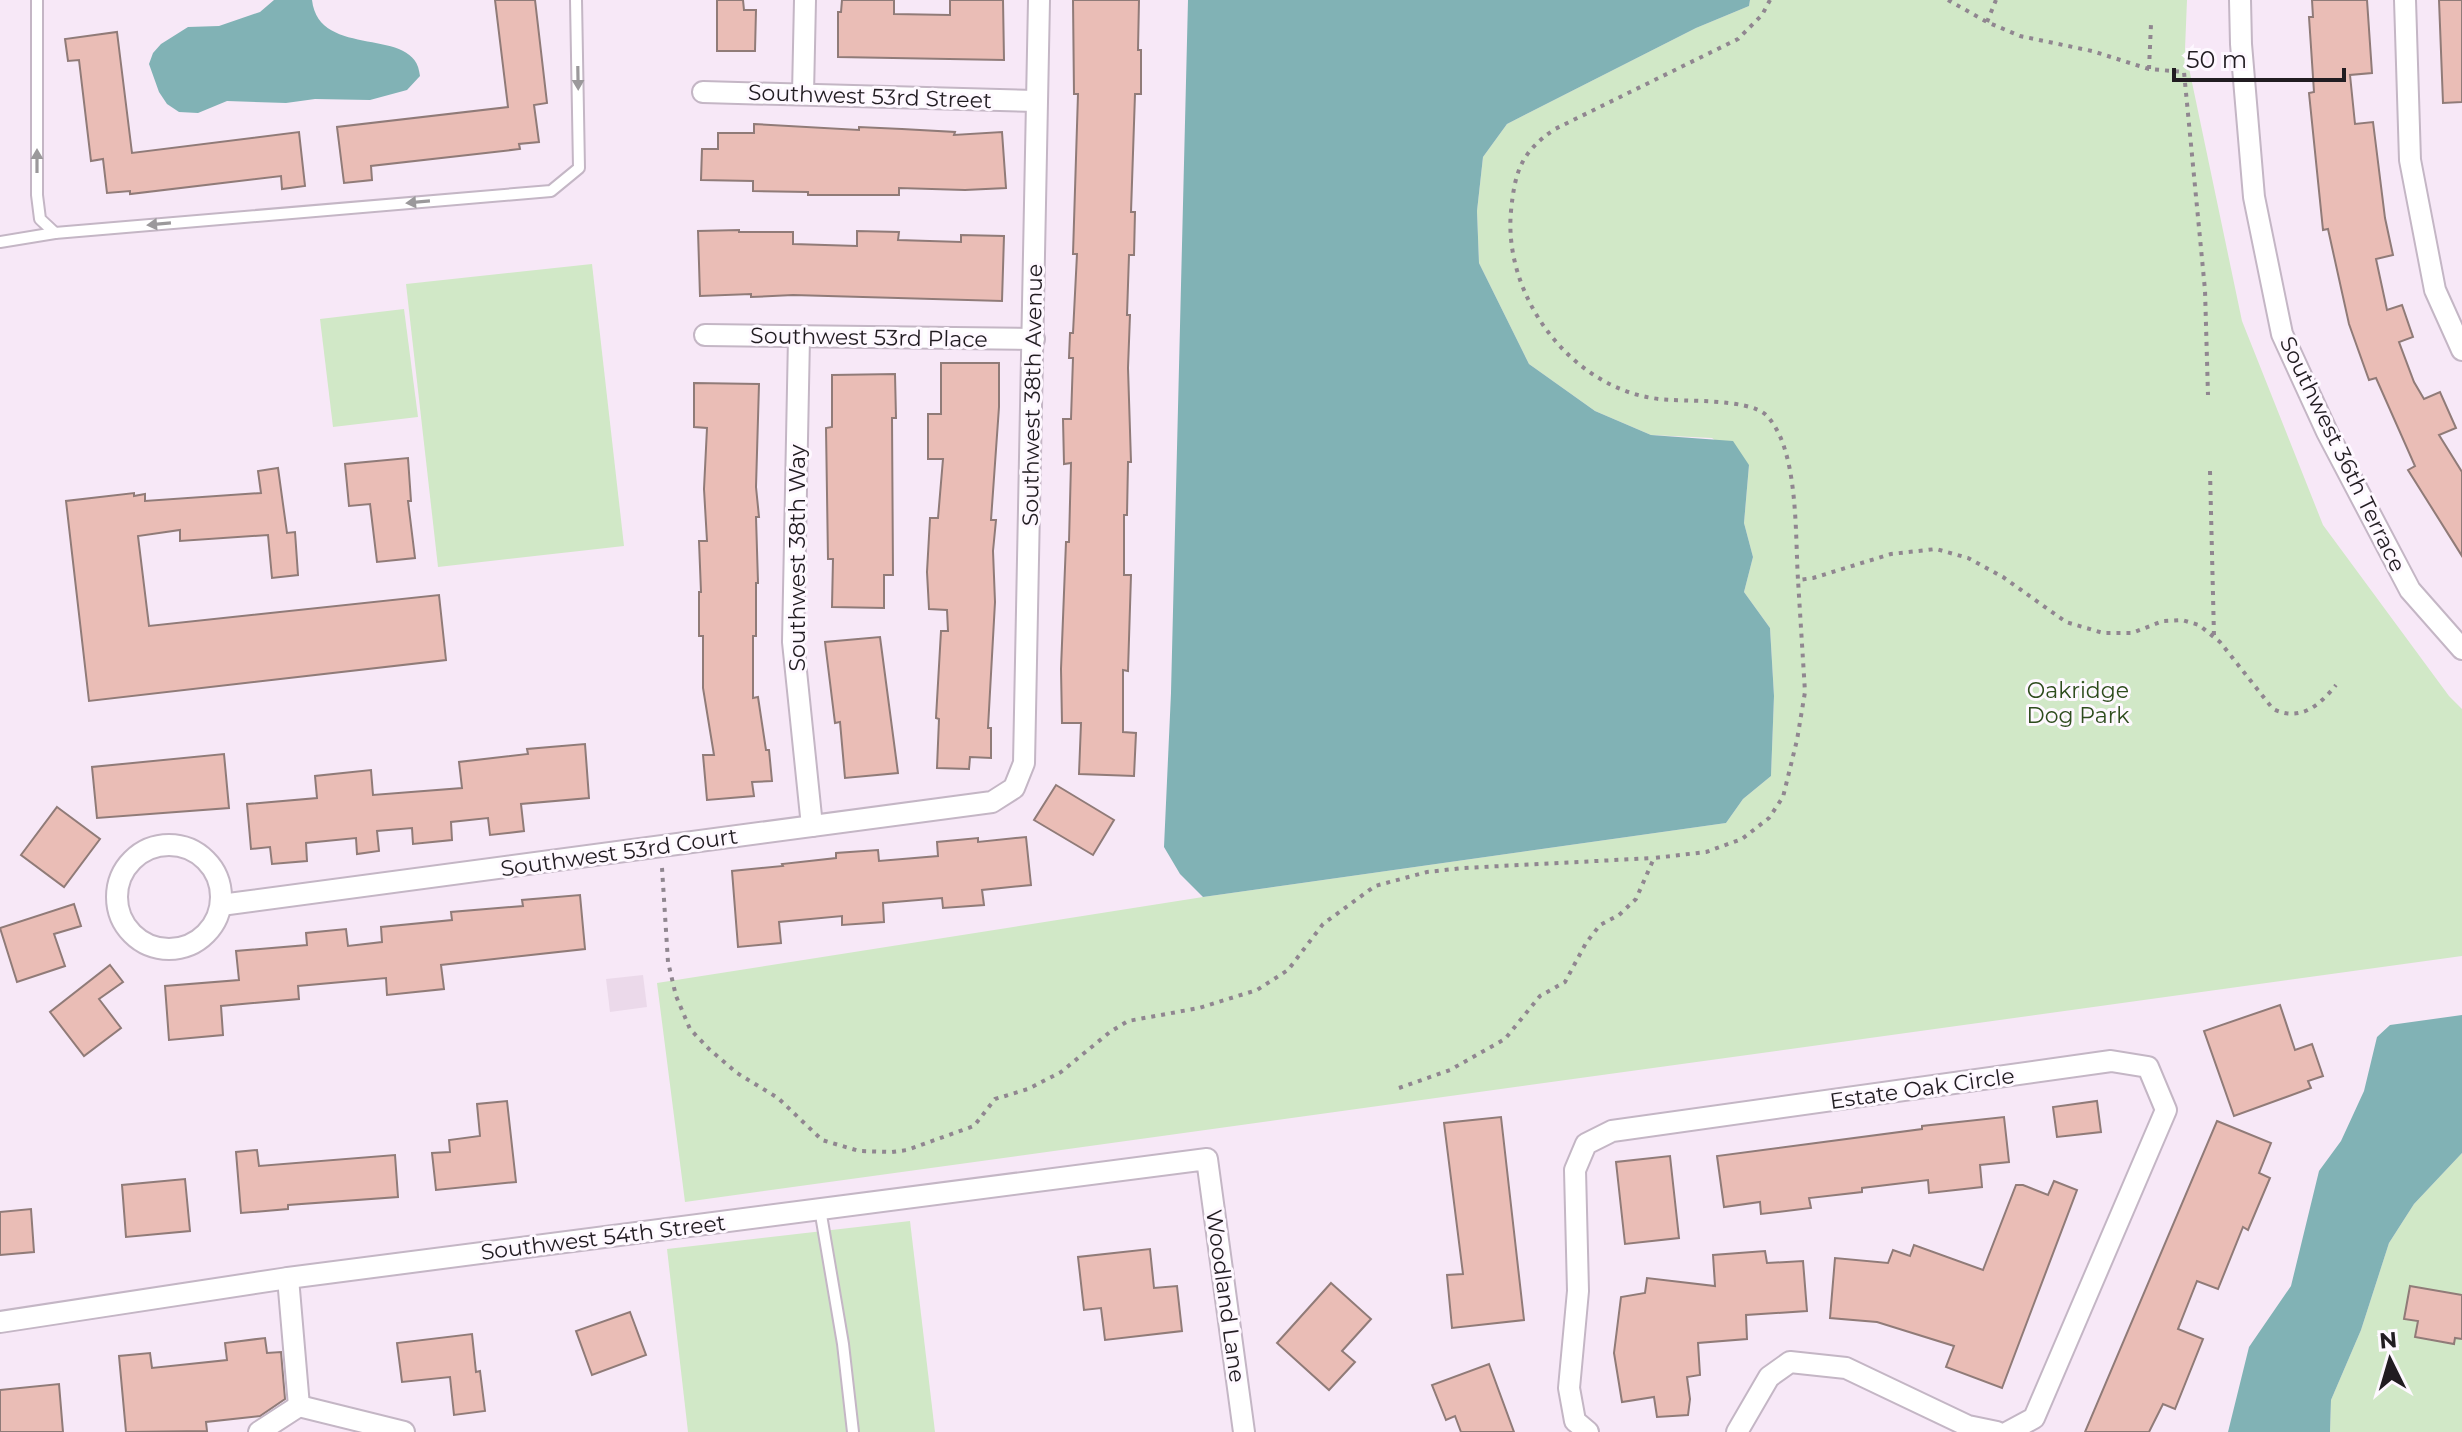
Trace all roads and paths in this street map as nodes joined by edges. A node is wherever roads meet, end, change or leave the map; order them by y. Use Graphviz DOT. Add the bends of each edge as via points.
graph roads {
  1 [pos="37,0"];
  2 [pos="576,0"];
  3 [pos="805,0"];
  4 [pos="1039,0"];
  5 [pos="1770,0"];
  6 [pos="1948,0"];
  7 [pos="1996,0"];
  8 [pos="2240,0"];
  9 [pos="2405,0"];
  10 [pos="1987,22"];
  11 [pos="2151,24"];
  12 [pos="2149,69"];
  13 [pos="703,92"];
  14 [pos="803,94"];
  15 [pos="1036,101"];
  16 [pos="55,233"];
  17 [pos="0,242"];
  18 [pos="705,335"];
  19 [pos="799,337"];
  20 [pos="1034,339"];
  21 [pos="2462,350"];
  22 [pos="2208,395"];
  23 [pos="2210,471"];
  24 [pos="1798,580"];
  25 [pos="2214,637"];
  26 [pos="2462,649"];
  27 [pos="2336,685"];
  28 [pos="1014,788"];
  29 [pos="812,826"];
  30 [pos="661,847"];
  31 [pos="1654,858"];
  32 [pos="221,905"];
  33 [pos="1399,1088"];
  34 [pos="1207,1159"];
  35 [pos="820,1209"];
  36 [pos="288,1278"];
  37 [pos="0,1322"];
  38 [pos="299,1406"];
  39 [pos="259,1432"];
  40 [pos="404,1432"];
  41 [pos="853,1432"];
  42 [pos="1244,1432"];
  43 [pos="1588,1432"];
  44 [pos="1737,1432"];
  45 [pos="1997,1432"];
  46 [pos="2008,1432"];
  16 -- 1 [label="lane, one-way" via="40,219 37,195"];
  2 -- 16 [label="lane, one-way" via="579,168 551,191"];
  3 -- 14 [label="street"];
  4 -- 15 [label="street, Southwest 38th Avenue"];
  5 -- 24 [label="path" via="1738,39 1539,140 1524,156 1514,182 1513,262 1547,330 1594,375 1624,391 1657,399 1734,403 1764,412 1779,433 1787,460"];
  6 -- 10 [label="path"];
  7 -- 10 [label="path"];
  8 -- 26 [label="street, Southwest 36th Terrace" via="2254,197 2282,334 2410,590"];
  9 -- 21 [label="street" via="2410,160 2435,290"];
  10 -- 12 [label="path" via="2020,36"];
  11 -- 12 [label="path"];
  12 -- 22 [label="path" via="2184,72 2204,275"];
  13 -- 14 [label="street, Southwest 53rd Street"];
  14 -- 15 [label="street, Southwest 53rd Street"];
  15 -- 20 [label="street, Southwest 38th Avenue"];
  16 -- 17 [label="lane"];
  18 -- 19 [label="street, Southwest 53rd Place"];
  19 -- 20 [label="street, Southwest 53rd Place"];
  19 -- 29 [label="street, Southwest 38th Way" via="793,642"];
  20 -- 28 [label="street, Southwest 38th Avenue" via="1024,763"];
  23 -- 25 [label="path"];
  24 -- 25 [label="path" via="1891,554 1936,549 1968,558 2003,577 2066,622 2103,633 2132,633 2182,620"];
  24 -- 31 [label="path" via="1805,692 1783,797 1769,818 1742,839 1706,852"];
  25 -- 27 [label="path" via="2273,709 2284,715 2309,710"];
  28 -- 29 [label="street, Southwest 53rd Court" via="992,802"];
  29 -- 30 [label="street, Southwest 53rd Court"];
  30 -- 31 [label="path" via="668,962 690,1029 822,1140 859,1151 892,1152 974,1126 995,1099 1061,1072 1128,1021 1257,990 1288,970 1323,924 1375,886 1463,868"];
  30 -- 32 [label="street, Southwest 53rd Court"];
  31 -- 33 [label="path" via="1636,899 1600,925 1565,982 1540,996 1505,1039 1450,1070"];
  32 -- 32 [label="street" via="216,873 192,850 177,846 160,845 131,861 117,889 124,925 152,947 170,950 203,937"];
  34 -- 35 [label="street, Southwest 54th Street"];
  34 -- 42 [label="street, Woodland Lane"];
  35 -- 36 [label="street, Southwest 54th Street"];
  35 -- 41 [label="lane"];
  36 -- 37 [label="street, Southwest 54th Street"];
  36 -- 38 [label="street"];
  38 -- 39 [label="street"];
  38 -- 40 [label="street"];
  43 -- 46 [label="street, Estate Oak Circle" via="1575,1421 1569,1388 1578,1291 1575,1170 1586,1144 1612,1131 2096,1063 2148,1067 2166,1110 2034,1418"];
  44 -- 45 [label="street" via="1769,1377 1790,1362 1846,1368 1968,1426"];
}
